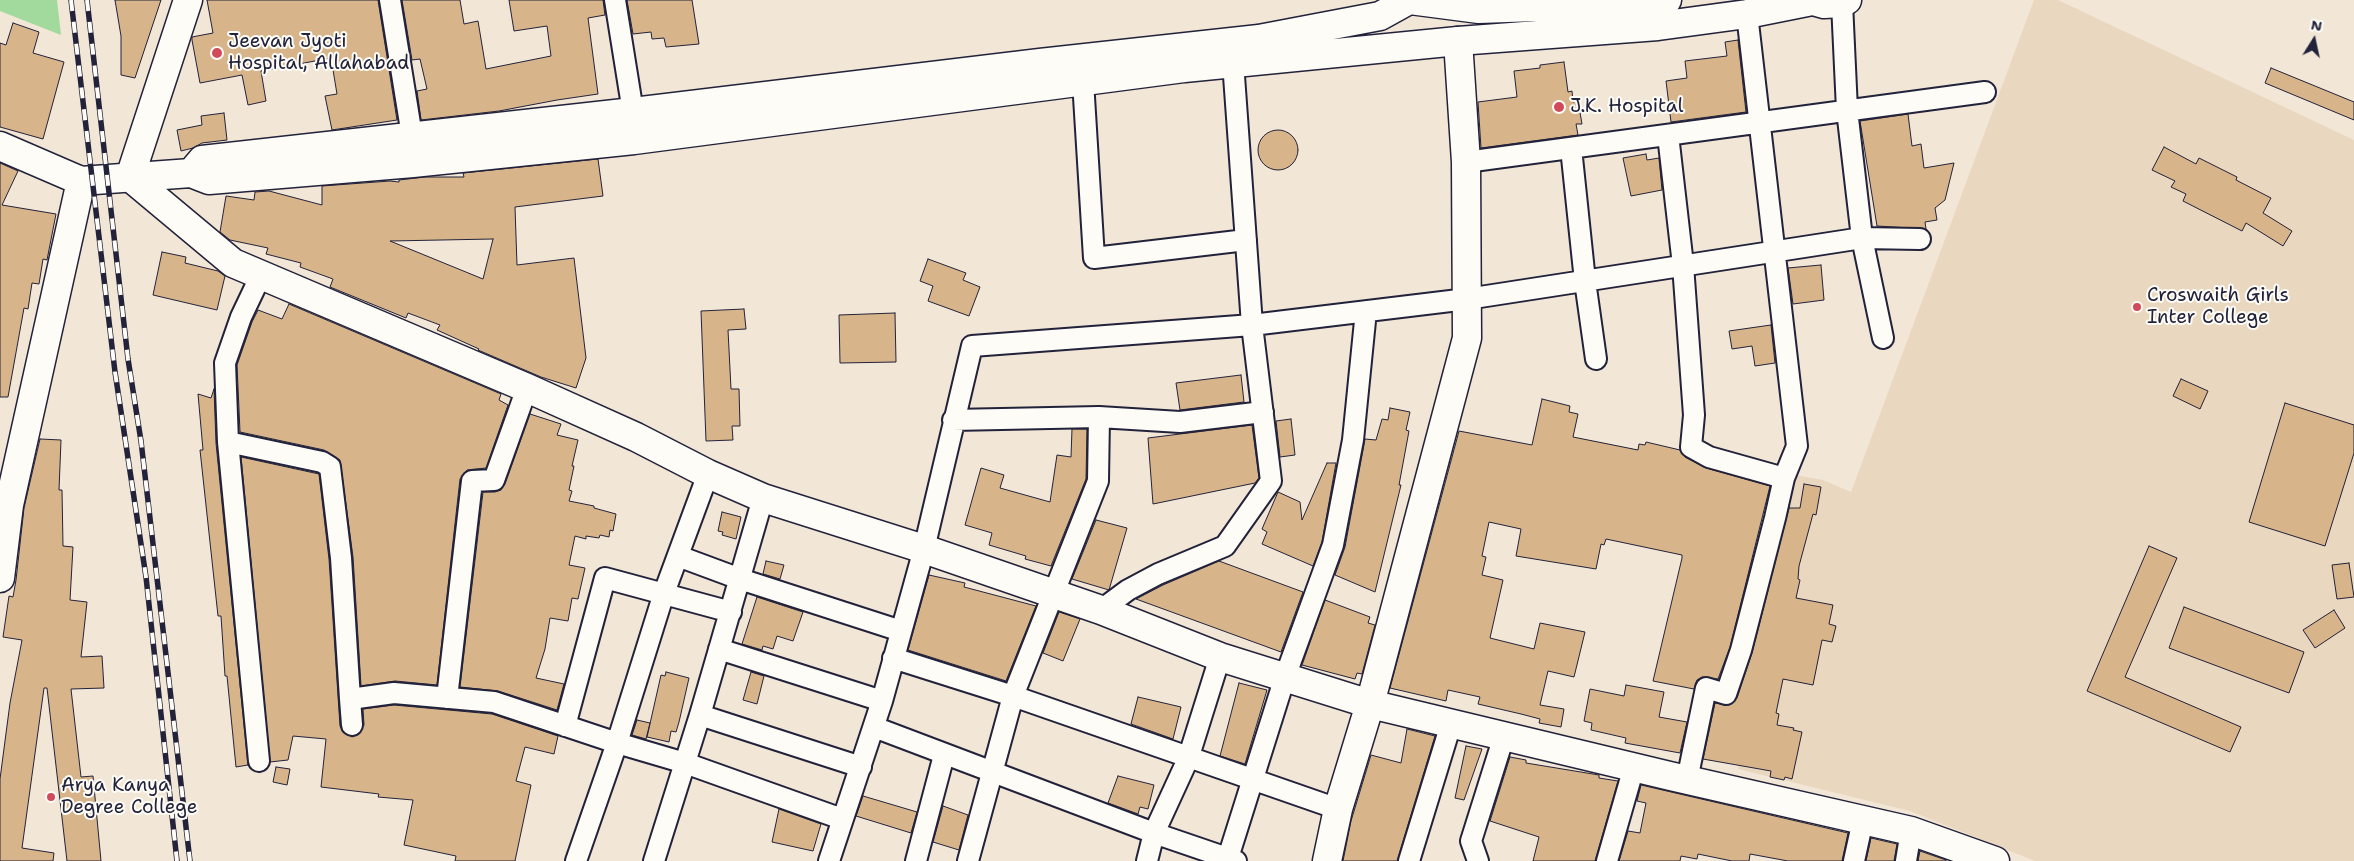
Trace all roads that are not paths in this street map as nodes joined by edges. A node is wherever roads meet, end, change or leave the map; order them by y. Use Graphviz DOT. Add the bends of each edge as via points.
graph roads {
  1 [pos="188,0"];
  2 [pos="390,0"];
  3 [pos="615,0"];
  4 [pos="1409,0"];
  5 [pos="1667,0"];
  6 [pos="1811,1"];
  7 [pos="1844,1"];
  8 [pos="1479,9"];
  9 [pos="1747,14"];
  10 [pos="1380,16"];
  11 [pos="1468,40"];
  12 [pos="1388,48"];
  13 [pos="1233,62"];
  14 [pos="1083,81"];
  15 [pos="1986,92"];
  16 [pos="1847,110"];
  17 [pos="633,112"];
  18 [pos="1760,122"];
  19 [pos="1668,135"];
  20 [pos="412,136"];
  21 [pos="0,146"];
  22 [pos="1570,148"];
  23 [pos="1466,162"];
  24 [pos="191,173"];
  25 [pos="130,176"];
  26 [pos="81,181"];
  27 [pos="1862,238"];
  28 [pos="1920,239"];
  29 [pos="1246,240"];
  30 [pos="1775,251"];
  31 [pos="1683,265"];
  32 [pos="261,275"];
  33 [pos="1585,281"];
  34 [pos="1467,299"];
  35 [pos="1366,311"];
  36 [pos="1252,325"];
  37 [pos="1883,338"];
  38 [pos="1596,359"];
  39 [pos="527,388"];
  40 [pos="1263,412"];
  41 [pos="1099,417"];
  42 [pos="953,420"];
  43 [pos="228,442"];
  44 [pos="708,474"];
  45 [pos="1784,478"];
  46 [pos="764,498"];
  47 [pos="4,505"];
  48 [pos="924,549"];
  49 [pos="678,556"];
  50 [pos="0,578"];
  51 [pos="740,579"];
  52 [pos="664,593"];
  53 [pos="1052,593"];
  54 [pos="1101,610"];
  55 [pos="731,612"];
  56 [pos="901,631"];
  57 [pos="719,649"];
  58 [pos="1220,657"];
  59 [pos="893,658"];
  60 [pos="1285,677"];
  61 [pos="1013,696"];
  62 [pos="448,698"];
  63 [pos="350,699"];
  64 [pos="882,701"];
  65 [pos="1370,704"];
  66 [pos="700,715"];
  67 [pos="1451,724"];
  68 [pos="352,725"];
  69 [pos="565,726"];
  70 [pos="874,727"];
  71 [pos="1504,736"];
  72 [pos="617,743"];
  73 [pos="944,755"];
  74 [pos="1188,759"];
  75 [pos="260,761"];
  76 [pos="685,763"];
  77 [pos="861,767"];
  78 [pos="1634,767"];
  79 [pos="994,772"];
  80 [pos="1253,780"];
  81 [pos="1687,780"];
  82 [pos="1338,809"];
  83 [pos="842,819"];
  84 [pos="1863,820"];
  85 [pos="1911,831"];
  86 [pos="1154,833"];
  87 [pos="1231,860"];
  88 [pos="576,861"];
  89 [pos="654,861"];
  90 [pos="829,861"];
  91 [pos="916,861"];
  92 [pos="968,861"];
  93 [pos="1147,861"];
  94 [pos="1327,861"];
  95 [pos="1409,861"];
  96 [pos="1478,861"];
  97 [pos="1607,861"];
  98 [pos="1854,861"];
  99 [pos="1906,861"];
  100 [pos="1995,861"];
  1 -- 25 [label="main road"];
  2 -- 20 [label="street"];
  3 -- 17 [label="street"];
  4 -- 8 [label="main road"];
  4 -- 10 [label="main road"];
  5 -- 8 [label="main road"];
  6 -- 7 [label="main road" via="1824,4"];
  6 -- 9 [label="main road"];
  7 -- 16 [label="street"];
  8 -- 11 [label="main road"];
  9 -- 11 [label="main road" via="1658,26"];
  9 -- 18 [label="street"];
  10 -- 12 [label="main road" via="1380,27"];
  10 -- 17 [label="main road" via="1259,39 1040,62"];
  11 -- 12 [label="main road"];
  11 -- 23 [label="main road"];
  12 -- 13 [label="main road"];
  13 -- 14 [label="main road"];
  13 -- 29 [label="street"];
  14 -- 24 [label="main road" via="634,140 413,163 209,180"];
  14 -- 29 [label="street" via="1094,258"];
  15 -- 16 [label="street"];
  16 -- 18 [label="street"];
  16 -- 27 [label="street"];
  17 -- 20 [label="main road"];
  18 -- 19 [label="street"];
  18 -- 30 [label="street"];
  19 -- 22 [label="street"];
  19 -- 31 [label="street"];
  20 -- 24 [label="main road" via="202,160"];
  21 -- 26 [label="main road"];
  22 -- 23 [label="street"];
  22 -- 33 [label="street"];
  23 -- 34 [label="main road"];
  24 -- 25 [label="main road"];
  25 -- 26 [label="main road"];
  25 -- 32 [label="main road" via="233,263"];
  26 -- 47 [label="main road"];
  27 -- 28 [label="street"];
  27 -- 30 [label="street"];
  27 -- 37 [label="street"];
  29 -- 36 [label="street"];
  30 -- 31 [label="street"];
  30 -- 45 [label="street" via="1797,446"];
  31 -- 33 [label="street"];
  31 -- 45 [label="street" via="1694,415 1690,447 1709,457"];
  32 -- 39 [label="main road"];
  32 -- 43 [label="street" via="241,317 225,363"];
  33 -- 34 [label="street"];
  33 -- 38 [label="street"];
  34 -- 35 [label="street"];
  34 -- 65 [label="main road" via="1467,338"];
  35 -- 36 [label="street"];
  35 -- 60 [label="street" via="1353,440 1332,545"];
  36 -- 40 [label="street"];
  36 -- 42 [label="street" via="972,346"];
  39 -- 44 [label="main road" via="636,437"];
  39 -- 62 [label="street" via="494,480 472,481"];
  40 -- 41 [label="street" via="1180,422"];
  40 -- 54 [label="street" via="1271,480 1225,546 1158,574"];
  41 -- 42 [label="street"];
  41 -- 53 [label="street" via="1098,481"];
  42 -- 48 [label="street"];
  43 -- 63 [label="street" via="322,462 330,467 341,558"];
  43 -- 75 [label="street"];
  44 -- 46 [label="main road"];
  44 -- 49 [label="street"];
  45 -- 81 [label="street" via="1741,650 1726,694 1706,688"];
  46 -- 48 [label="main road"];
  46 -- 51 [label="street"];
  47 -- 50 [label="main road"];
  48 -- 53 [label="main road"];
  48 -- 56 [label="street"];
  49 -- 51 [label="street"];
  49 -- 52 [label="street"];
  51 -- 55 [label="street"];
  51 -- 56 [label="street"];
  52 -- 55 [label="street"];
  52 -- 69 [label="street" via="606,578"];
  52 -- 72 [label="street"];
  53 -- 54 [label="main road"];
  53 -- 61 [label="street"];
  54 -- 58 [label="main road"];
  55 -- 57 [label="street"];
  56 -- 59 [label="street"];
  57 -- 64 [label="street"];
  57 -- 66 [label="street"];
  58 -- 60 [label="main road"];
  58 -- 74 [label="street"];
  59 -- 61 [label="street"];
  59 -- 64 [label="street"];
  60 -- 65 [label="main road"];
  60 -- 80 [label="street"];
  61 -- 74 [label="street"];
  61 -- 79 [label="street"];
  62 -- 63 [label="street" via="394,693"];
  62 -- 69 [label="street" via="494,702"];
  63 -- 68 [label="street"];
  64 -- 70 [label="street"];
  65 -- 67 [label="main road"];
  65 -- 82 [label="main road"];
  66 -- 76 [label="street"];
  66 -- 77 [label="street"];
  67 -- 71 [label="main road"];
  67 -- 95 [label="street"];
  69 -- 72 [label="street"];
  70 -- 73 [label="street"];
  70 -- 77 [label="street"];
  71 -- 78 [label="main road"];
  71 -- 96 [label="street" via="1471,841"];
  72 -- 76 [label="street"];
  72 -- 88 [label="street"];
  73 -- 79 [label="street"];
  73 -- 91 [label="street"];
  74 -- 80 [label="street"];
  74 -- 86 [label="street"];
  76 -- 83 [label="street"];
  76 -- 89 [label="street"];
  77 -- 83 [label="street"];
  78 -- 81 [label="main road"];
  78 -- 97 [label="street"];
  79 -- 86 [label="street"];
  79 -- 92 [label="street"];
  80 -- 82 [label="street"];
  80 -- 87 [label="street"];
  81 -- 84 [label="main road"];
  82 -- 94 [label="main road"];
  83 -- 90 [label="street"];
  84 -- 85 [label="main road"];
  84 -- 98 [label="street"];
  85 -- 99 [label="street"];
  85 -- 100 [label="main road"];
  86 -- 87 [label="street"];
  86 -- 93 [label="street"];
}
